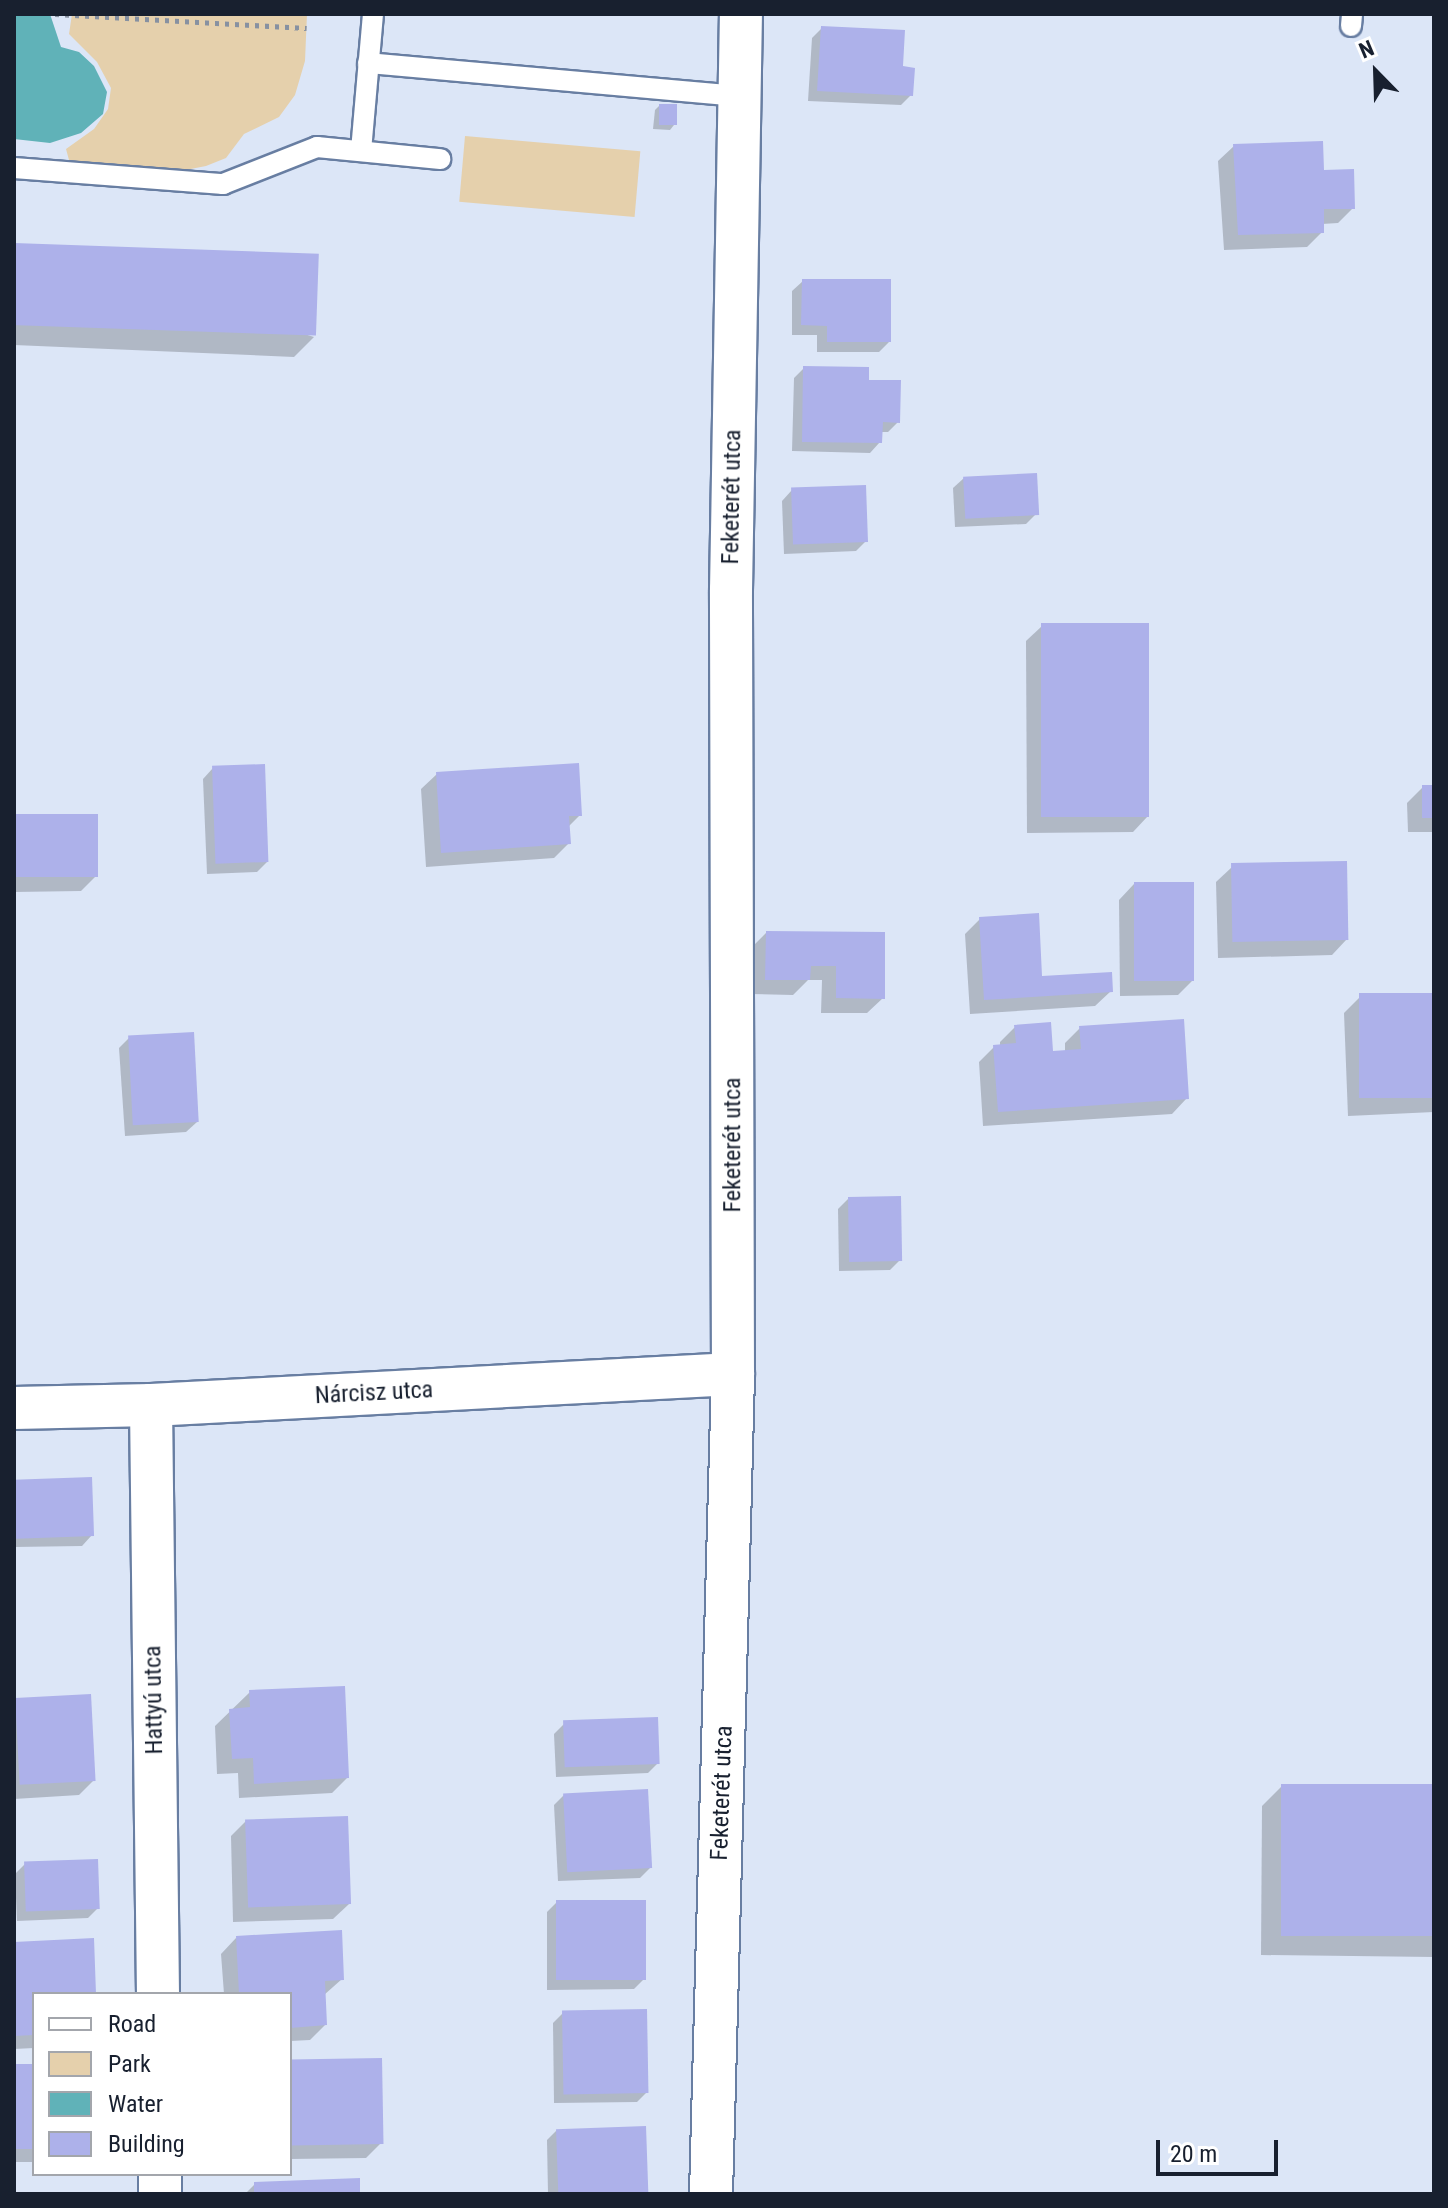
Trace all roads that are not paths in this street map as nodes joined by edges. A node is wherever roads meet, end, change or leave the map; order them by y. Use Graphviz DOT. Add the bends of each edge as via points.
graph roads {
  1 [pos="373,14"];
  2 [pos="741,14"];
  3 [pos="368,63"];
  4 [pos="737,96"];
  5 [pos="361,151"];
  6 [pos="440,159"];
  7 [pos="14,168"];
  8 [pos="733,1374"];
  9 [pos="151,1405"];
  10 [pos="14,1408"];
  11 [pos="158,1992"];
  12 [pos="711,2194"];
  1 -- 3 [label="lane"];
  2 -- 4 [label="street, Feketerét utca"];
  3 -- 4 [label="lane"];
  3 -- 5 [label="lane"];
  4 -- 8 [label="street, Feketerét utca" via="731,590"];
  5 -- 6 [label="lane"];
  5 -- 7 [label="lane" via="317,147 223,184"];
  8 -- 9 [label="street, Nárcisz utca"];
  8 -- 12 [label="street, Feketerét utca"];
  9 -- 10 [label="street, Nárcisz utca"];
  9 -- 11 [label="street, Hattyú utca"];
}
